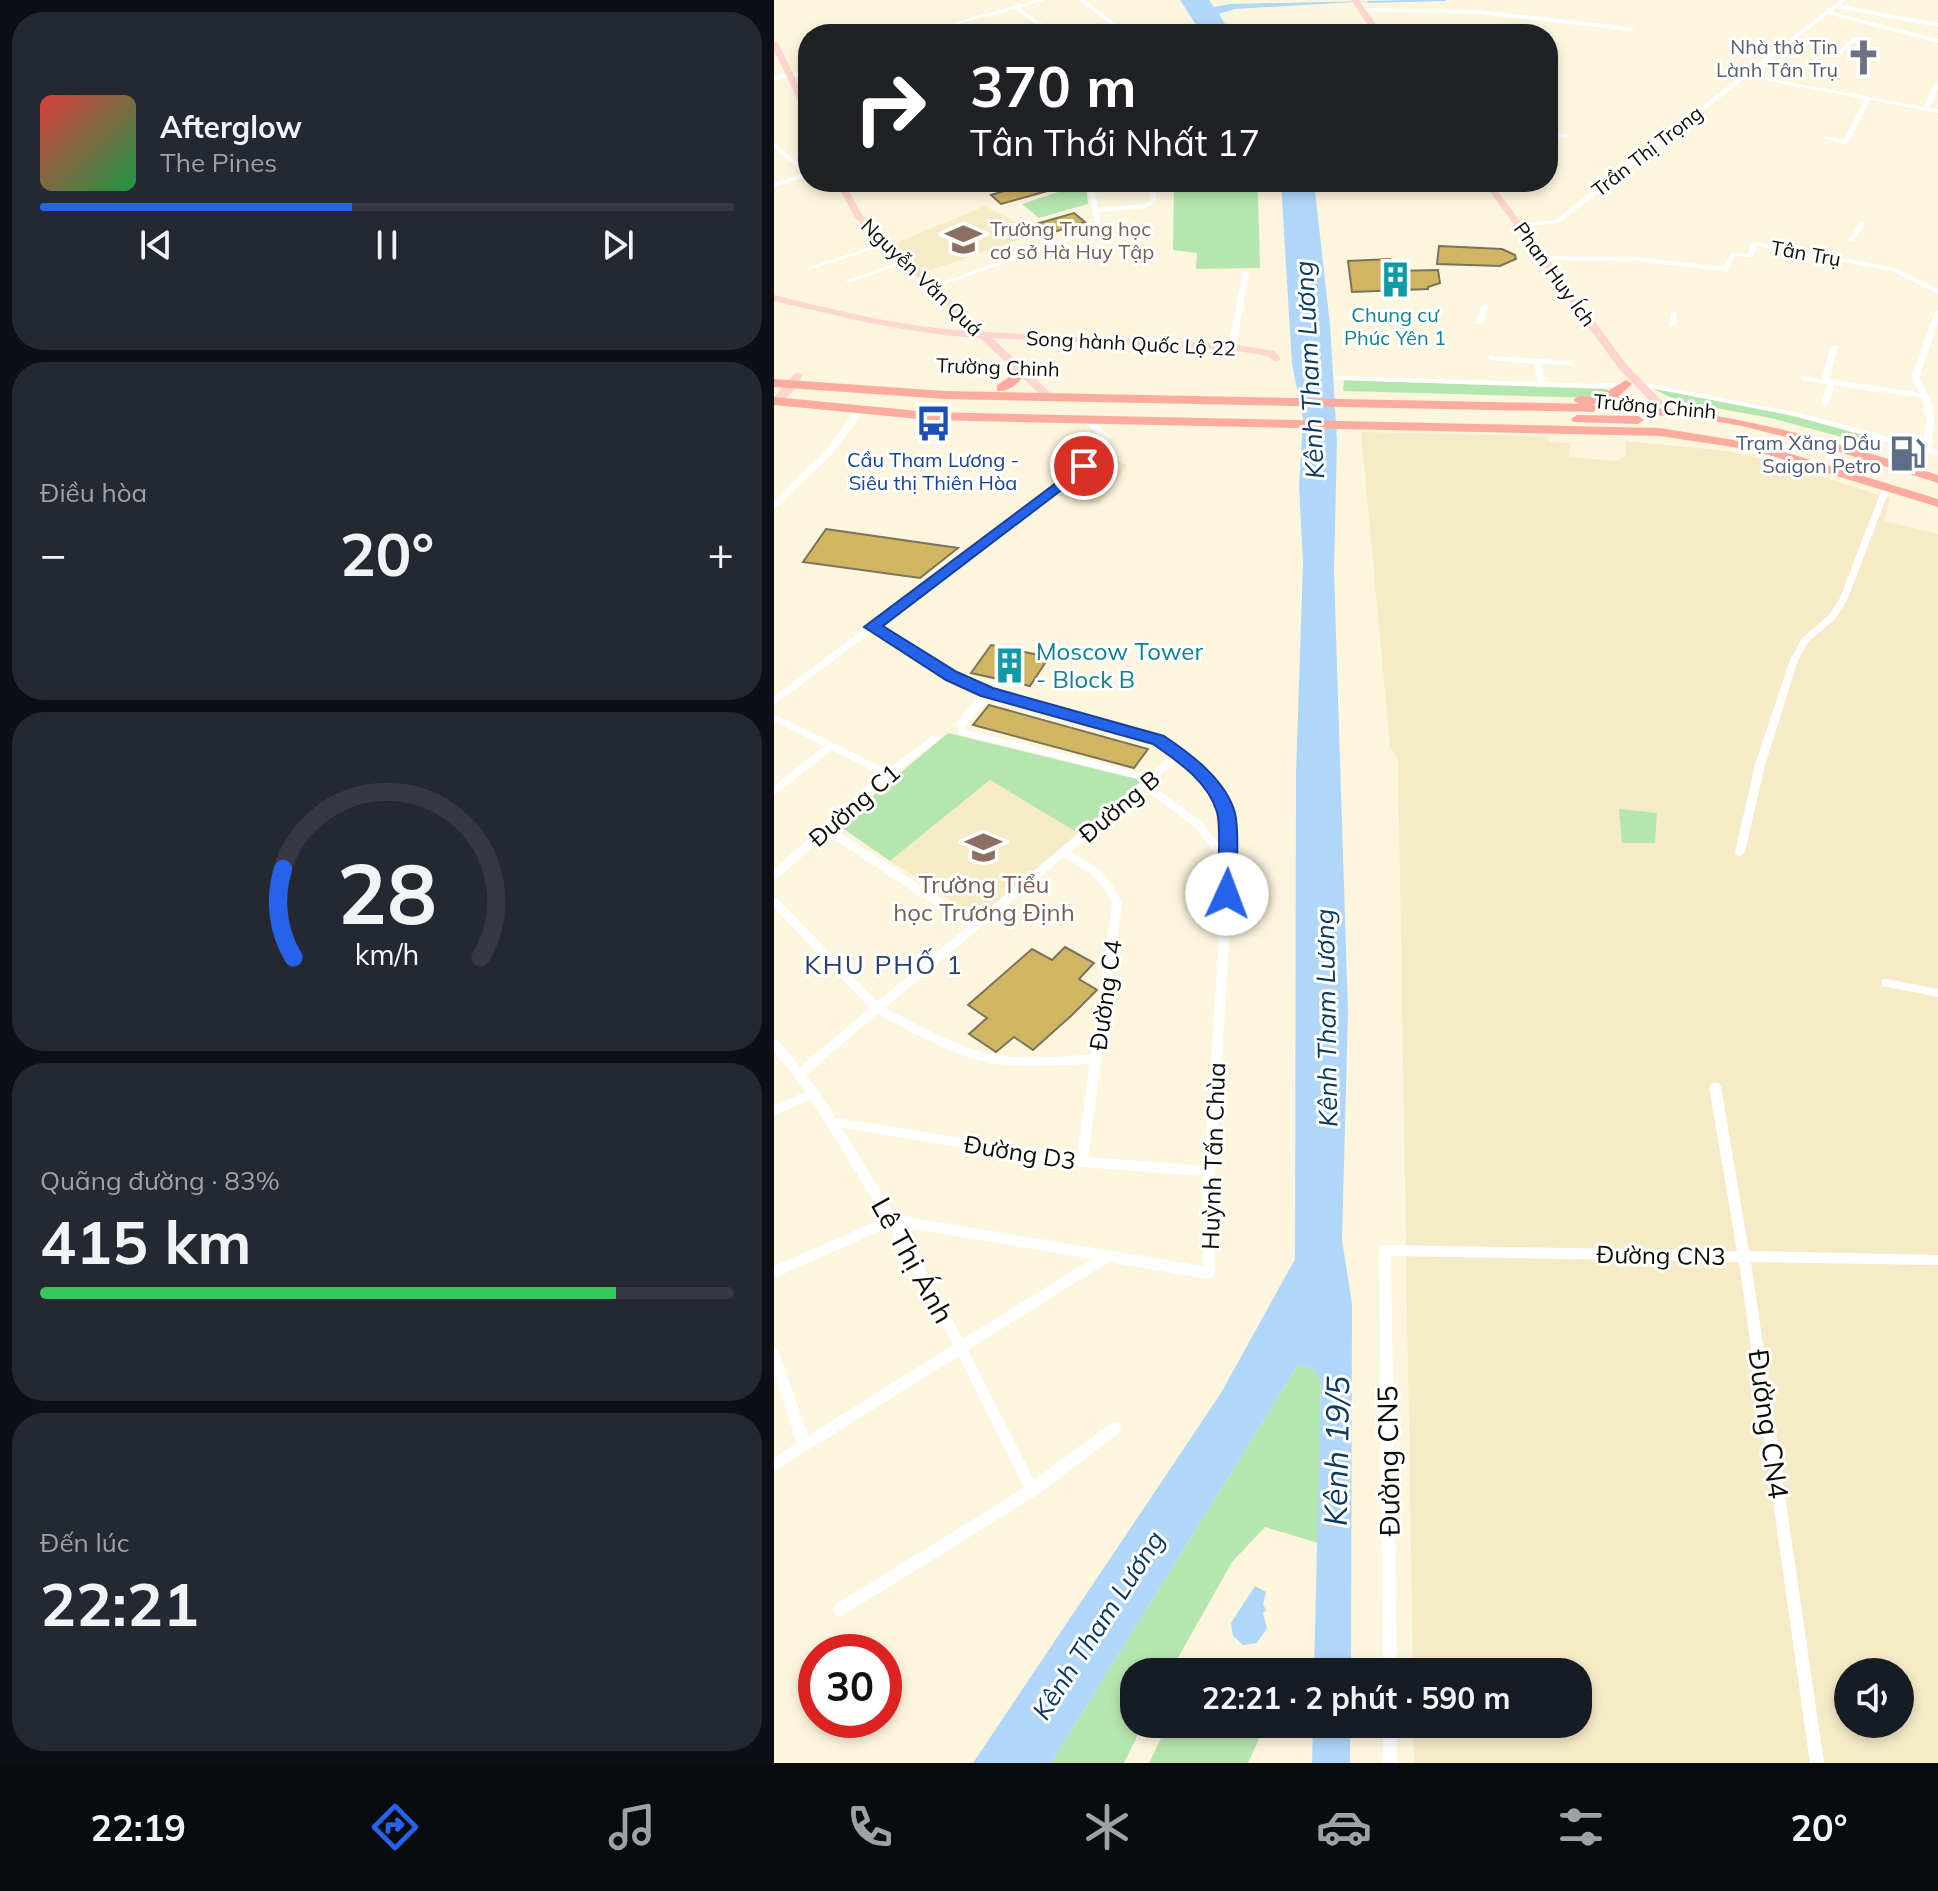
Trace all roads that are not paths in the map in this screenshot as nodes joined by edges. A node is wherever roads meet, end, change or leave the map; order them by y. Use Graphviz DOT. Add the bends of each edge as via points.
graph roads {
  1 [pos="1037,0"];
  2 [pos="1082,0"];
  3 [pos="1843,0"];
  4 [pos="1358,6"];
  5 [pos="1835,6"];
  6 [pos="1014,7"];
  7 [pos="1827,12"];
  8 [pos="952,24"];
  9 [pos="1040,24"];
  10 [pos="1113,24"];
  11 [pos="1371,24"];
  12 [pos="1594,24"];
  13 [pos="1938,25"];
  14 [pos="1631,29"];
  15 [pos="1590,31"];
  16 [pos="1857,38"];
  17 [pos="1938,41"];
  18 [pos="774,43"];
  19 [pos="1834,56"];
  20 [pos="798,75"];
  21 [pos="1743,75"];
  22 [pos="790,77"];
  23 [pos="774,78"];
  24 [pos="1937,84"];
  25 [pos="798,93"];
  26 [pos="1868,99"];
  27 [pos="1926,109"];
  28 [pos="1938,111"];
  29 [pos="1558,136"];
  30 [pos="1567,136"];
  31 [pos="1826,138"];
  32 [pos="774,145"];
  33 [pos="782,152"];
  34 [pos="774,155"];
  35 [pos="798,166"];
  36 [pos="798,177"];
  37 [pos="774,185"];
  38 [pos="845,192"];
  39 [pos="1092,192"];
  40 [pos="1152,192"];
  41 [pos="1495,192"];
  42 [pos="1096,210"];
  43 [pos="1863,223"];
  44 [pos="1521,226"];
  45 [pos="1851,240"];
  46 [pos="885,244"];
  47 [pos="1543,258"];
  48 [pos="904,262"];
  49 [pos="810,268"];
  50 [pos="1246,273"];
  51 [pos="848,281"];
  52 [pos="931,287"];
  53 [pos="1938,292"];
  54 [pos="774,298"];
  55 [pos="1485,306"];
  56 [pos="1938,312"];
  57 [pos="1674,313"];
  58 [pos="1479,323"];
  59 [pos="1671,326"];
  60 [pos="983,335"];
  61 [pos="1232,347"];
  62 [pos="1834,347"];
  63 [pos="1492,358"];
  64 [pos="1276,359"];
  65 [pos="1537,362"];
  66 [pos="1570,363"];
  67 [pos="1021,372"];
  68 [pos="774,373"];
  69 [pos="1338,378"];
  70 [pos="1803,378"];
  71 [pos="795,381"];
  72 [pos="1828,381"];
  73 [pos="774,383"];
  74 [pos="1633,384"];
  75 [pos="1542,385"];
  76 [pos="1001,388"];
  77 [pos="1044,393"];
  78 [pos="1926,396"];
  79 [pos="776,399"];
  80 [pos="1600,400"];
  81 [pos="1825,403"];
  82 [pos="862,407"];
  83 [pos="1266,408"];
  84 [pos="1571,408"];
  85 [pos="1361,410"];
  86 [pos="1459,412"];
  87 [pos="1632,415"];
  88 [pos="1660,417"];
  89 [pos="1087,420"];
  90 [pos="1926,448"];
  91 [pos="1938,453"];
  92 [pos="1921,464"];
  93 [pos="1938,469"];
  94 [pos="1938,479"];
  95 [pos="1887,486"];
  96 [pos="1938,494"];
  97 [pos="1938,503"];
  98 [pos="774,505"];
  99 [pos="872,627"];
  100 [pos="987,692"];
  101 [pos="774,702"];
  102 [pos="774,717"];
  103 [pos="935,738"];
  104 [pos="830,746"];
  105 [pos="1180,754"];
  106 [pos="888,774"];
  107 [pos="1149,782"];
  108 [pos="774,791"];
  109 [pos="826,828"];
  110 [pos="1740,852"];
  111 [pos="1064,853"];
  112 [pos="1229,864"];
  113 [pos="774,875"];
  114 [pos="774,902"];
  115 [pos="975,927"];
  116 [pos="1886,983"];
  117 [pos="1938,993"];
  118 [pos="877,1009"];
  119 [pos="774,1043"];
  120 [pos="1096,1059"];
  121 [pos="800,1073"];
  122 [pos="1715,1087"];
  123 [pos="814,1093"];
  124 [pos="774,1110"];
  125 [pos="832,1122"];
  126 [pos="1082,1162"];
  127 [pos="1209,1171"];
  128 [pos="893,1220"];
  129 [pos="1385,1250"];
  130 [pos="1744,1256"];
  131 [pos="1105,1257"];
  132 [pos="1938,1260"];
  133 [pos="774,1272"];
  134 [pos="962,1348"];
  135 [pos="774,1354"];
  136 [pos="1115,1428"];
  137 [pos="805,1446"];
  138 [pos="774,1465"];
  139 [pos="1032,1490"];
  140 [pos="840,1610"];
  141 [pos="1390,1658"];
  142 [pos="1390,1738"];
  143 [pos="1390,1763"];
  144 [pos="1817,1763"];
  1 -- 6 [label="street"];
  2 -- 10 [label="street"];
  3 -- 5 [label="street, Trần Thị Trọng"];
  4 -- 11 [label="main road"];
  4 -- 12 [label="street"];
  5 -- 7 [label="street, Trần Thị Trọng"];
  5 -- 13 [label="street"];
  6 -- 8 [label="street"];
  6 -- 9 [label="street"];
  7 -- 17 [label="street"];
  7 -- 21 [label="street, Trần Thị Trọng"];
  12 -- 14 [label="street"];
  12 -- 15 [label="street"];
  16 -- 19 [label="street"];
  18 -- 22 [label="main road"];
  20 -- 22 [label="street"];
  21 -- 26 [label="street"];
  21 -- 44 [label="street, Trần Thị Trọng" via="1557,222"];
  22 -- 23 [label="street"];
  22 -- 25 [label="main road"];
  24 -- 27 [label="street"];
  26 -- 27 [label="street"];
  26 -- 31 [label="street" via="1846,142"];
  27 -- 28 [label="street"];
  29 -- 30 [label="street"];
  32 -- 33 [label="street"];
  33 -- 34 [label="street"];
  33 -- 35 [label="street"];
  36 -- 37 [label="street"];
  38 -- 46 [label="main road, Nguyễn Văn Quá" via="858,216"];
  39 -- 42 [label="street"];
  40 -- 42 [label="street" via="1154,200 1147,206"];
  41 -- 44 [label="main road, Phan Huy Ích"];
  42 -- 52 [label="street" via="1098,224 1089,232"];
  43 -- 45 [label="street"];
  44 -- 47 [label="main road, Phan Huy Ích"];
  46 -- 48 [label="main road, Nguyễn Văn Quá"];
  46 -- 49 [label="street"];
  47 -- 53 [label="street, Tân Trụ" via="1633,259 1726,269 1733,254 1751,256 1754,244 1766,245 1894,269"];
  47 -- 74 [label="main road, Phan Huy Ích"];
  48 -- 51 [label="street"];
  48 -- 52 [label="main road, Nguyễn Văn Quá"];
  50 -- 61 [label="street"];
  52 -- 60 [label="main road, Nguyễn Văn Quá"];
  54 -- 60 [label="main road" via="901,327"];
  55 -- 58 [label="street"];
  56 -- 78 [label="street" via="1915,378"];
  57 -- 59 [label="street"];
  60 -- 61 [label="main road, Song hành Quốc Lộ 22"];
  60 -- 67 [label="main road, Nguyễn Văn Quá"];
  61 -- 64 [label="main road, Song hành Quốc Lộ 22" via="1270,353"];
  62 -- 72 [label="street"];
  63 -- 65 [label="street"];
  65 -- 66 [label="street"];
  65 -- 75 [label="street"];
  67 -- 76 [label="main road"];
  67 -- 77 [label="main road, Nguyễn Văn Quá"];
  68 -- 71 [label="main road, Trường Chinh"];
  69 -- 75 [label="street, Trường Chinh"];
  70 -- 72 [label="street"];
  71 -- 73 [label="main road, Trường Chinh"];
  71 -- 76 [label="main road, Trường Chinh"];
  71 -- 77 [label="main road, Trường Chinh" via="865,392"];
  71 -- 79 [label="main road"];
  72 -- 78 [label="street"];
  72 -- 81 [label="street"];
  74 -- 75 [label="street, Trường Chinh"];
  74 -- 80 [label="main road"];
  74 -- 87 [label="main road"];
  74 -- 88 [label="main road"];
  74 -- 90 [label="street, Trường Chinh" via="1790,412"];
  76 -- 77 [label="main road, Trường Chinh"];
  77 -- 83 [label="main road, Trường Chinh"];
  78 -- 90 [label="street" via="1933,425"];
  79 -- 82 [label="main road, Trường Chinh"];
  80 -- 84 [label="main road"];
  80 -- 86 [label="main road, Trường Chinh"];
  80 -- 87 [label="main road, Trường Chinh"];
  82 -- 83 [label="main road, Trường Chinh"];
  82 -- 89 [label="main road, Trường Chinh"];
  82 -- 98 [label="street" via="829,452"];
  83 -- 85 [label="main road"];
  83 -- 85 [label="main road"];
  83 -- 89 [label="main road, Trường Chinh"];
  84 -- 86 [label="main road, Trường Chinh"];
  84 -- 87 [label="main road, Trường Chinh"];
  85 -- 86 [label="main road, Trường Chinh"];
  85 -- 86 [label="main road, Trường Chinh"];
  86 -- 87 [label="main road, Trường Chinh"];
  87 -- 88 [label="main road, Trường Chinh"];
  87 -- 88 [label="main road, Trường Chinh"];
  88 -- 92 [label="main road, Trường Chinh" via="1767,420"];
  88 -- 94 [label="main road, Trường Chinh" via="1769,429"];
  88 -- 95 [label="main road, Trường Chinh"];
  88 -- 96 [label="main road, Trường Chinh" via="1765,441"];
  89 -- 99 [label="street" via="1106,437 1107,449"];
  90 -- 91 [label="street, Trường Chinh"];
  90 -- 92 [label="street"];
  92 -- 93 [label="main road, Trường Chinh"];
  95 -- 97 [label="main road, Trường Chinh"];
  95 -- 110 [label="street" via="1843,600 1805,640 1794,660 1760,765"];
  99 -- 100 [label="street, Huỳnh Tấn Chùa"];
  99 -- 101 [label="street"];
  100 -- 105 [label="street, Huỳnh Tấn Chùa" via="1158,740"];
  100 -- 107 [label="street" via="961,724 962,732"];
  102 -- 104 [label="street"];
  103 -- 106 [label="street, Đường C1"];
  104 -- 106 [label="street"];
  104 -- 108 [label="street"];
  105 -- 107 [label="street, Đường B"];
  105 -- 112 [label="street, Huỳnh Tấn Chùa" via="1205,775 1226,812"];
  106 -- 109 [label="street, Đường C1"];
  107 -- 111 [label="street, Đường B"];
  107 -- 112 [label="street" via="1199,825"];
  109 -- 113 [label="street, Đường C1"];
  109 -- 115 [label="street"];
  111 -- 115 [label="street, Đường B"];
  111 -- 120 [label="street, Đường C4" via="1101,875 1117,904"];
  112 -- 127 [label="street, Huỳnh Tấn Chùa"];
  114 -- 118 [label="street"];
  115 -- 118 [label="street, Đường B"];
  116 -- 117 [label="street"];
  118 -- 120 [label="street" via="955,1048 989,1058"];
  118 -- 121 [label="street, Đường B"];
  119 -- 121 [label="street, Lê Thị Ánh"];
  120 -- 126 [label="street, Đường C4"];
  121 -- 123 [label="street, Lê Thị Ánh"];
  122 -- 130 [label="street, Đường CN4"];
  123 -- 124 [label="street"];
  123 -- 125 [label="street, Lê Thị Ánh"];
  125 -- 126 [label="street, Đường D3"];
  125 -- 128 [label="street, Lê Thị Ánh"];
  126 -- 127 [label="street, Đường D3"];
  127 -- 131 [label="street, Huỳnh Tấn Chùa" via="1209,1273"];
  128 -- 131 [label="street, Huỳnh Tấn Chùa"];
  128 -- 133 [label="street"];
  128 -- 134 [label="street, Lê Thị Ánh"];
  129 -- 130 [label="street, Đường CN3"];
  129 -- 141 [label="street, Đường CN5"];
  130 -- 132 [label="street, Đường CN3"];
  130 -- 144 [label="street, Đường CN4"];
  131 -- 134 [label="street"];
  134 -- 137 [label="street"];
  134 -- 139 [label="street, Lê Thị Ánh"];
  135 -- 137 [label="street"];
  136 -- 139 [label="street"];
  137 -- 138 [label="street"];
  139 -- 140 [label="street"];
  142 -- 143 [label="street"];
}
